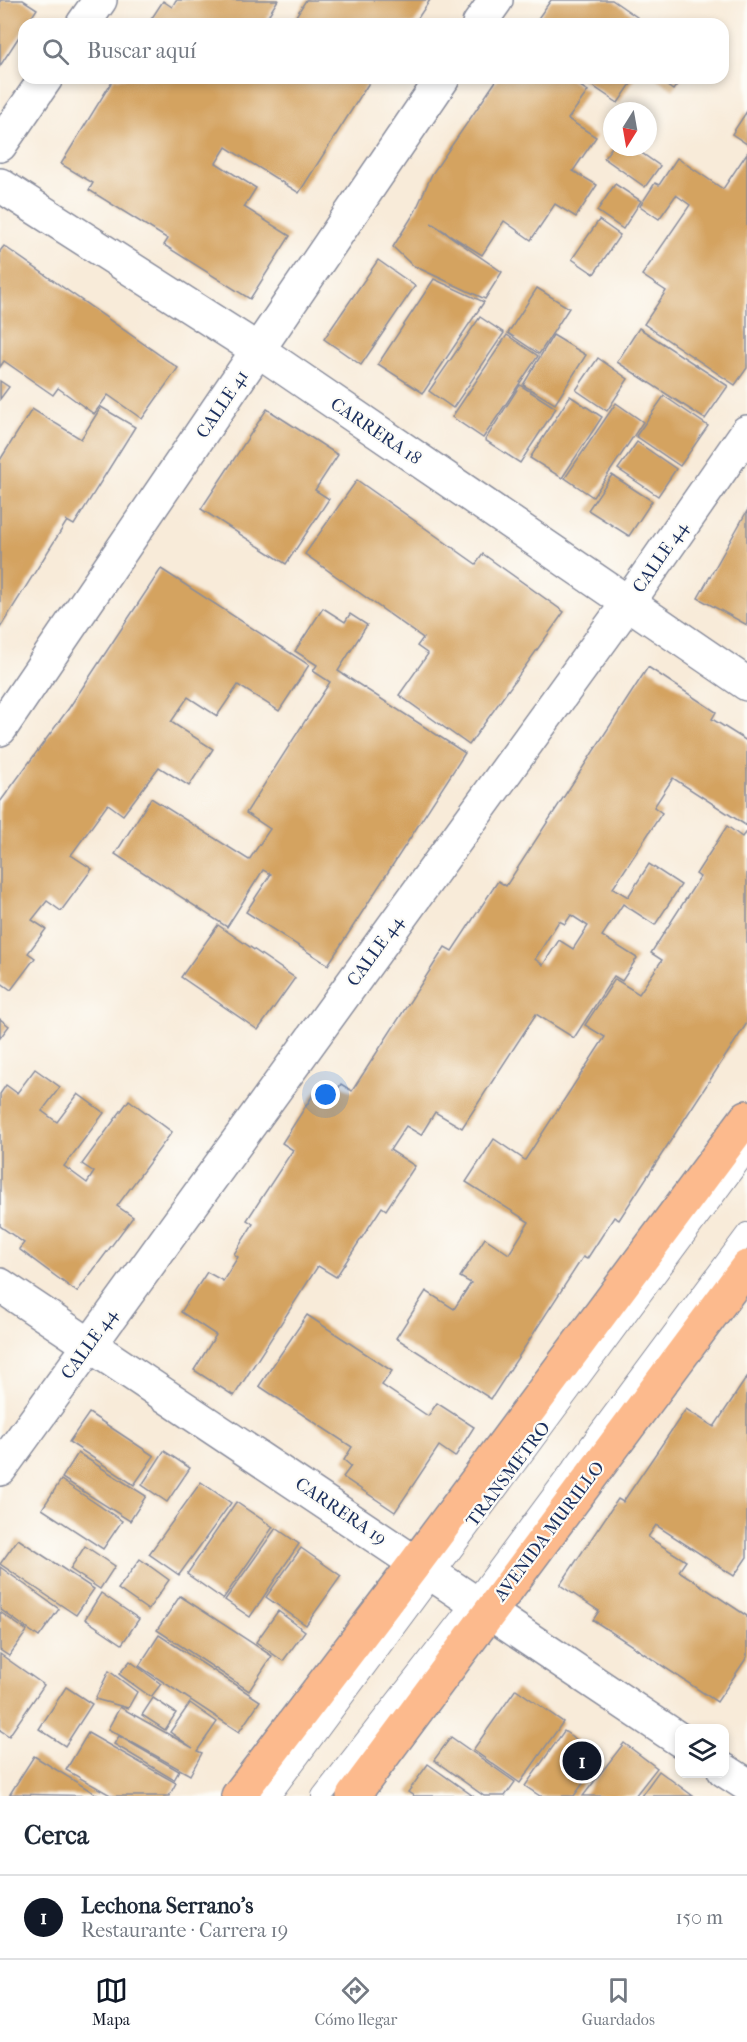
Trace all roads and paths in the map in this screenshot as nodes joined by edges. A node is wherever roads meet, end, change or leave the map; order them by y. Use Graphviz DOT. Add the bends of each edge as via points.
graph roads {
  1 [pos="100,0"];
  2 [pos="496,0"];
  3 [pos="87,18"];
  4 [pos="483,18"];
  5 [pos="42,84"];
  6 [pos="439,84"];
  7 [pos="0,145"];
  8 [pos="0,185"];
  9 [pos="258,350"];
  10 [pos="747,432"];
  11 [pos="627,603"];
  12 [pos="747,684"];
  13 [pos="0,729"];
  14 [pos="747,1117"];
  15 [pos="747,1152"];
  16 [pos="747,1233"];
  17 [pos="747,1267"];
  18 [pos="0,1285"];
  19 [pos="90,1343"];
  20 [pos="0,1469"];
  21 [pos="425,1568"];
  22 [pos="480,1608"];
  23 [pos="675,1737"];
  24 [pos="729,1773"];
  25 [pos="747,1785"];
  26 [pos="238,1796"];
  27 [pos="270,1796"];
  28 [pos="322,1796"];
  29 [pos="353,1796"];
  1 -- 3 [label="street"];
  2 -- 4 [label="street"];
  5 -- 7 [label="street"];
  6 -- 9 [label="street, CALLE 41"];
  8 -- 9 [label="street, CARRERA 18"];
  9 -- 11 [label="street, CARRERA 18"];
  9 -- 13 [label="street, CALLE 41"];
  10 -- 11 [label="street, CALLE 44"];
  11 -- 12 [label="street, CARRERA 18"];
  11 -- 19 [label="street, CALLE 44"];
  14 -- 21 [label="main road"];
  15 -- 21 [label="lane, TRANSMETRO"];
  16 -- 22 [label="lane"];
  17 -- 22 [label="main road, AVENIDA MURILLO"];
  18 -- 19 [label="street, CARRERA 19"];
  19 -- 20 [label="street, CALLE 44"];
  19 -- 21 [label="street, CARRERA 19"];
  21 -- 22 [label="street, CARRERA 19"];
  21 -- 26 [label="main road" via="352,1646"];
  21 -- 27 [label="lane, TRANSMETRO"];
  22 -- 23 [label="street, CARRERA 19"];
  22 -- 28 [label="lane"];
  22 -- 29 [label="main road, AVENIDA MURILLO"];
  24 -- 25 [label="street"];
}
